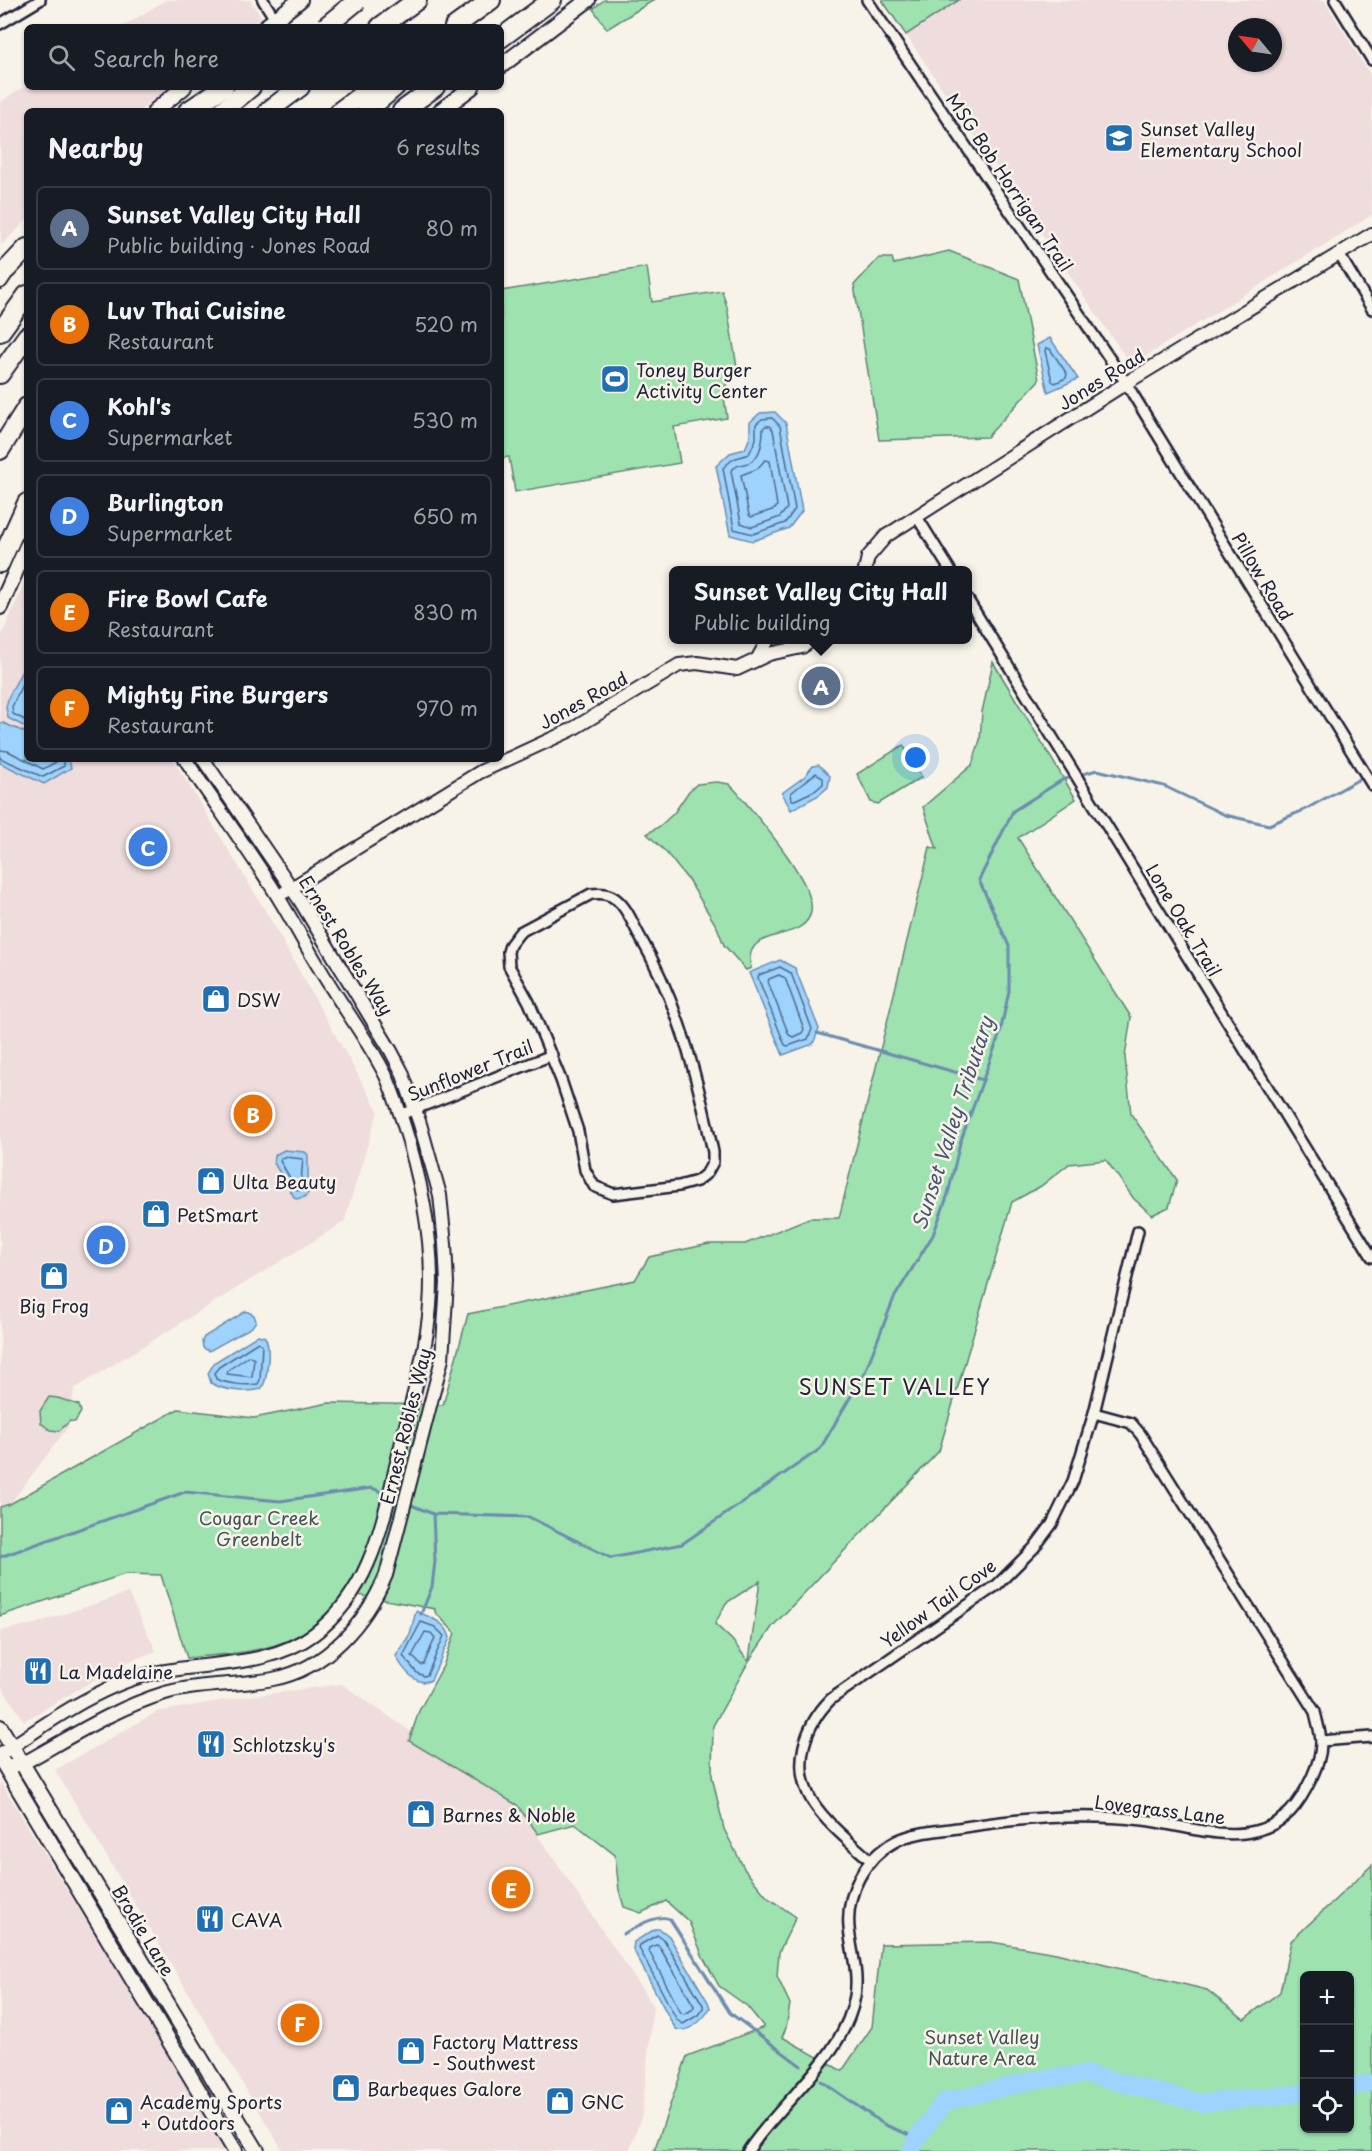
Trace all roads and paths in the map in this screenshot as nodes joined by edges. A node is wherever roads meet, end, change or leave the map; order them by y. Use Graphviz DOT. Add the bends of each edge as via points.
graph roads {
  1 [pos="40,0"];
  2 [pos="263,0"];
  3 [pos="300,0"];
  4 [pos="360,0"];
  5 [pos="417,0"];
  6 [pos="492,0"];
  7 [pos="552,0"];
  8 [pos="588,0"];
  9 [pos="867,0"];
  10 [pos="1335,0"];
  11 [pos="270,23"];
  12 [pos="0,24"];
  13 [pos="323,24"];
  14 [pos="329,24"];
  15 [pos="384,24"];
  16 [pos="458,24"];
  17 [pos="467,24"];
  18 [pos="504,36"];
  19 [pos="1372,60"];
  20 [pos="504,64"];
  21 [pos="180,90"];
  22 [pos="220,90"];
  23 [pos="247,90"];
  24 [pos="296,90"];
  25 [pos="368,90"];
  26 [pos="392,90"];
  27 [pos="431,90"];
  28 [pos="468,90"];
  29 [pos="159,108"];
  30 [pos="192,108"];
  31 [pos="226,108"];
  32 [pos="272,108"];
  33 [pos="344,108"];
  34 [pos="370,108"];
  35 [pos="406,108"];
  36 [pos="444,108"];
  37 [pos="1372,234"];
  38 [pos="24,247"];
  39 [pos="24,252"];
  40 [pos="1339,254"];
  41 [pos="2,270"];
  42 [pos="24,299"];
  43 [pos="1372,309"];
  44 [pos="0,332"];
  45 [pos="24,340"];
  46 [pos="0,374"];
  47 [pos="1126,383"];
  48 [pos="24,412"];
  49 [pos="0,450"];
  50 [pos="917,517"];
  51 [pos="24,518"];
  52 [pos="24,552"];
  53 [pos="15,565"];
  54 [pos="866,566"];
  55 [pos="948,566"];
  56 [pos="972,606"];
  57 [pos="0,608"];
  58 [pos="765,644"];
  59 [pos="806,644"];
  60 [pos="758,658"];
  61 [pos="504,761"];
  62 [pos="187,762"];
  63 [pos="502,762"];
  64 [pos="207,764"];
  65 [pos="198,778"];
  66 [pos="1371,782"];
  67 [pos="260,843"];
  68 [pos="248,851"];
  69 [pos="291,888"];
  70 [pos="277,896"];
  71 [pos="552,1055"];
  72 [pos="414,1109"];
  73 [pos="400,1115"];
  74 [pos="1138,1231"];
  75 [pos="1372,1257"];
  76 [pos="1094,1413"];
  77 [pos="0,1727"];
  78 [pos="1372,1737"];
  79 [pos="1321,1741"];
  80 [pos="12,1747"];
  81 [pos="2,1760"];
  82 [pos="22,1764"];
  83 [pos="871,1861"];
  84 [pos="135,1982"];
  85 [pos="188,2037"];
  86 [pos="170,2042"];
  87 [pos="221,2093"];
  88 [pos="235,2151"];
  89 [pos="257,2151"];
  90 [pos="748,2151"];
  1 -- 12 [label="street"];
  2 -- 11 [label="street"];
  3 -- 11 [label="main road"];
  4 -- 13 [label="highway"];
  4 -- 14 [label="highway, bridge"];
  5 -- 15 [label="highway"];
  6 -- 16 [label="highway"];
  6 -- 17 [label="highway"];
  7 -- 18 [label="highway"];
  8 -- 20 [label="main road"];
  9 -- 47 [label="street, MSG Bob Horrigan Trail"];
  10 -- 19 [label="street"];
  21 -- 29 [label="main road"];
  22 -- 30 [label="highway"];
  23 -- 31 [label="highway"];
  24 -- 32 [label="highway"];
  25 -- 33 [label="highway"];
  26 -- 34 [label="highway"];
  27 -- 35 [label="highway"];
  28 -- 36 [label="main road"];
  37 -- 40 [label="street, Jones Road"];
  38 -- 41 [label="main road"];
  39 -- 41 [label="highway"];
  40 -- 43 [label="street"];
  40 -- 47 [label="street, Jones Road"];
  42 -- 44 [label="highway"];
  45 -- 46 [label="highway"];
  47 -- 50 [label="street, Jones Road"];
  47 -- 66 [label="street, Pillow Road"];
  48 -- 49 [label="highway"];
  50 -- 54 [label="street, Jones Road" via="886,536 874,548"];
  50 -- 55 [label="street"];
  51 -- 53 [label="highway"];
  52 -- 53 [label="main road"];
  53 -- 57 [label="main road"];
  56 -- 75 [label="street, Lone Oak Trail"];
  58 -- 60 [label="street"];
  59 -- 60 [label="street, Jones Road"];
  60 -- 61 [label="street, Jones Road" via="737,669 697,663 679,665 571,730"];
  62 -- 65 [label="street, Ernest Robles Way"];
  63 -- 69 [label="street, Jones Road"];
  64 -- 65 [label="street"];
  64 -- 67 [label="street, Ernest Robles Way"];
  65 -- 68 [label="street, Ernest Robles Way"];
  67 -- 68 [label="street"];
  67 -- 69 [label="street, Ernest Robles Way"];
  68 -- 70 [label="street, Ernest Robles Way"];
  69 -- 70 [label="street, Jones Road"];
  69 -- 72 [label="street, Ernest Robles Way" via="391,1051"];
  70 -- 73 [label="street, Ernest Robles Way" via="387,1078"];
  71 -- 71 [label="street, Sunflower Trail" via="578,1131 585,1170 594,1186 612,1194 623,1193 679,1186 697,1181 707,1173 713,1152 681,1028 644,944 620,902 605,894 584,897 520,932 510,945 509,966"];
  71 -- 72 [label="street, Sunflower Trail"];
  72 -- 73 [label="street, Sunflower Trail"];
  72 -- 82 [label="street, Ernest Robles Way" via="440,1195 447,1283 442,1359 380,1589 359,1624 328,1653 292,1673 274,1679 190,1688 142,1700"];
  73 -- 80 [label="street, Ernest Robles Way" via="426,1211 430,1305 376,1547 361,1581 345,1604 314,1635 288,1650 262,1658 135,1678 100,1692"];
  74 -- 76 [label="street, Yellow Tail Cove"];
  76 -- 79 [label="street, Lovegrass Lane" via="1131,1423 1141,1435 1315,1712"];
  76 -- 83 [label="street, Yellow Tail Cove" via="1065,1501 1034,1548 997,1585 831,1699 812,1722 805,1741 805,1784 829,1821"];
  77 -- 80 [label="main road, Brodie Lane"];
  78 -- 79 [label="street"];
  79 -- 83 [label="street, Lovegrass Lane" via="1320,1759 1302,1800 1274,1823 1255,1831 1231,1834 1144,1820 1030,1817 925,1833 896,1842"];
  80 -- 81 [label="street, Ernest Robles Way"];
  80 -- 82 [label="main road, Brodie Lane"];
  81 -- 82 [label="street, Ernest Robles Way"];
  81 -- 84 [label="main road, Brodie Lane"];
  82 -- 85 [label="main road, Brodie Lane"];
  83 -- 90 [label="street, Lovegrass Lane" via="860,1876 850,1903 855,1996 841,2034"];
  84 -- 85 [label="main road" via="146,1987 174,2029"];
  84 -- 86 [label="main road, Brodie Lane"];
  85 -- 87 [label="main road, Brodie Lane"];
  86 -- 87 [label="main road" via="183,2047 207,2084"];
  86 -- 88 [label="main road, Brodie Lane"];
  87 -- 89 [label="main road, Brodie Lane"];
}
